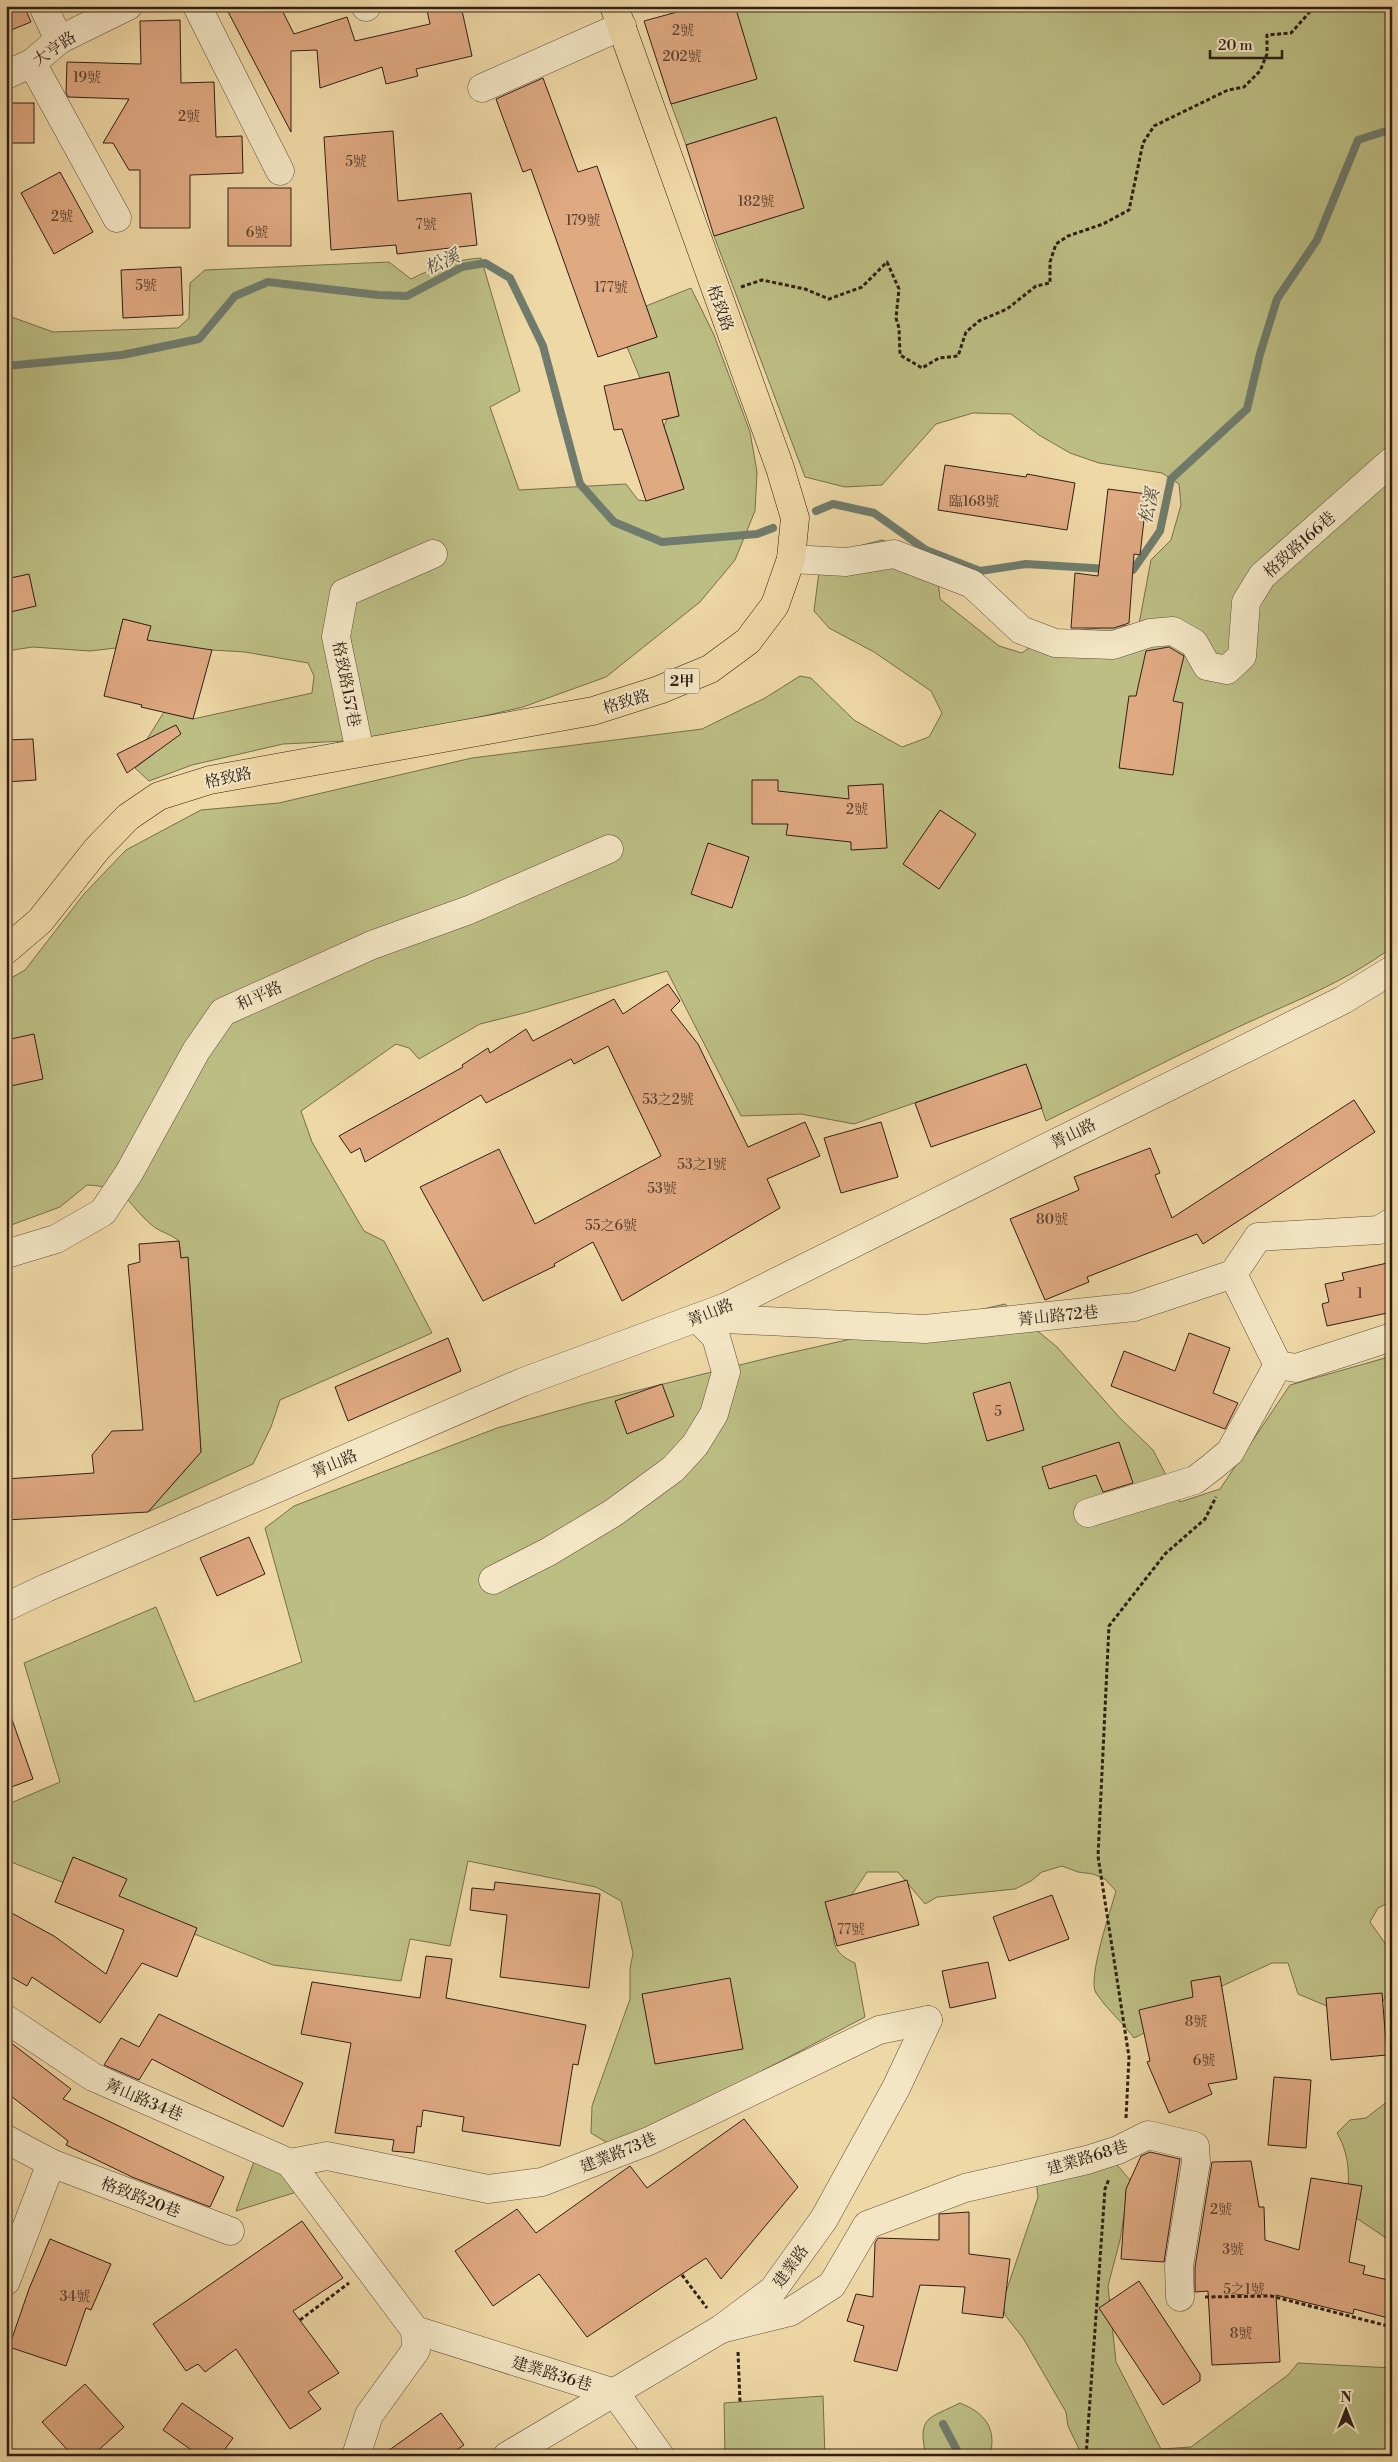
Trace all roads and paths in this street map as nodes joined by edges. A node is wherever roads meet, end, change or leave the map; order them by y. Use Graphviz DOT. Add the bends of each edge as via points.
graph roads {
  1 [pos="42,6"];
  2 [pos="128,6"];
  3 [pos="197,6"];
  4 [pos="1315,6"];
  5 [pos="618,16"];
  6 [pos="59,40"];
  7 [pos="32,63"];
  8 [pos="6,75"];
  9 [pos="482,88"];
  10 [pos="280,171"];
  11 [pos="118,218"];
  12 [pos="716,294"];
  13 [pos="1392,461"];
  14 [pos="433,554"];
  15 [pos="791,559"];
  16 [pos="360,752"];
  17 [pos="609,849"];
  18 [pos="6,950"];
  19 [pos="1392,970"];
  20 [pos="1392,1222"];
  21 [pos="6,1254"];
  22 [pos="1233,1274"];
  23 [pos="697,1318"];
  24 [pos="1392,1337"];
  25 [pos="1278,1365"];
  26 [pos="1088,1513"];
  27 [pos="1205,1519"];
  28 [pos="493,1580"];
  29 [pos="6,1607"];
  30 [pos="6,2019"];
  31 [pos="928,2020"];
  32 [pos="6,2140"];
  33 [pos="1118,2150"];
  34 [pos="51,2163"];
  35 [pos="290,2163"];
  36 [pos="230,2231"];
  37 [pos="370,2269"];
  38 [pos="6,2282"];
  39 [pos="1180,2297"];
  40 [pos="300,2320"];
  41 [pos="1392,2327"];
  42 [pos="415,2330"];
  43 [pos="730,2339"];
  44 [pos="615,2393"];
  45 [pos="740,2402"];
  46 [pos="356,2456"];
  47 [pos="507,2456"];
  48 [pos="660,2456"];
  49 [pos="1086,2456"];
  1 -- 6 [label="street"];
  2 -- 6 [label="street, 大亨路"];
  3 -- 10 [label="street"];
  4 -- 12 [label="path" via="1291,32 1267,35 1267,54 1260,71 1244,87 1228,90 1154,126 1143,143 1129,210 1056,244 1050,262 1050,284 1036,286 1007,309 979,321 966,332 958,356 939,358 922,368 900,355 896,318 899,289 887,262 862,287 828,299 805,289 762,280"];
  5 -- 9 [label="street"];
  5 -- 12 [label="main road, 格致路 / 2甲"];
  6 -- 7 [label="street, 大亨路"];
  7 -- 8 [label="street, 大亨路"];
  7 -- 11 [label="street"];
  12 -- 15 [label="main road, 格致路 / 2甲" via="795,518"];
  13 -- 15 [label="street, 格致路166巷" via="1262,576 1246,602 1242,656 1226,670 1207,666 1194,643 1173,631 1150,633 1113,644 1055,642 1021,630 972,584 894,554 846,562"];
  14 -- 16 [label="street, 格致路157巷" via="344,594 336,636"];
  15 -- 16 [label="main road, 格致路 / 2甲" via="775,605 748,640 710,669 659,690 593,711"];
  16 -- 18 [label="main road, 格致路 / 2甲" via="210,780 159,796 128,817 97,849 40,921"];
  17 -- 21 [label="street, 和平路" via="469,910 372,945 223,1012 196,1051 129,1173 103,1212 56,1239"];
  19 -- 23 [label="street, 菁山路" via="1343,1000 726,1307"];
  20 -- 22 [label="street" via="1379,1230 1258,1236"];
  22 -- 23 [label="street, 菁山路72巷" via="1134,1307 926,1330"];
  22 -- 25 [label="street"];
  23 -- 28 [label="street" via="716,1338 726,1372 714,1414 695,1445 673,1469 613,1513"];
  23 -- 29 [label="street, 菁山路" via="523,1382"];
  24 -- 25 [label="street" via="1296,1368"];
  25 -- 26 [label="street" via="1230,1452 1212,1467 1194,1480"];
  27 -- 33 [label="path" via="1166,1554 1109,1626 1098,1856 1129,2057 1125,2135"];
  30 -- 35 [label="street, 菁山路34巷" via="93,2078"];
  31 -- 35 [label="street, 建業路73巷" via="879,2030 649,2141 542,2182 488,2189 327,2156"];
  31 -- 43 [label="street, 建業路" via="896,2088 824,2219 773,2290"];
  32 -- 34 [label="street, 格致路20巷"];
  33 -- 39 [label="street, 建業路68巷" via="1148,2135 1195,2146 1196,2162 1179,2266"];
  33 -- 43 [label="street, 建業路68巷" via="965,2188 867,2225 832,2284 790,2312"];
  33 -- 49 [label="path" via="1105,2189"];
  34 -- 36 [label="street, 格致路20巷"];
  34 -- 38 [label="street"];
  35 -- 37 [label="street"];
  37 -- 40 [label="path"];
  37 -- 42 [label="street"];
  39 -- 41 [label="path" via="1271,2296"];
  42 -- 44 [label="street, 建業路36巷"];
  42 -- 46 [label="street" via="416,2350 369,2415"];
  43 -- 44 [label="street, 建業路"];
  43 -- 45 [label="path"];
  44 -- 47 [label="street, 建業路"];
  44 -- 48 [label="street"];
}
